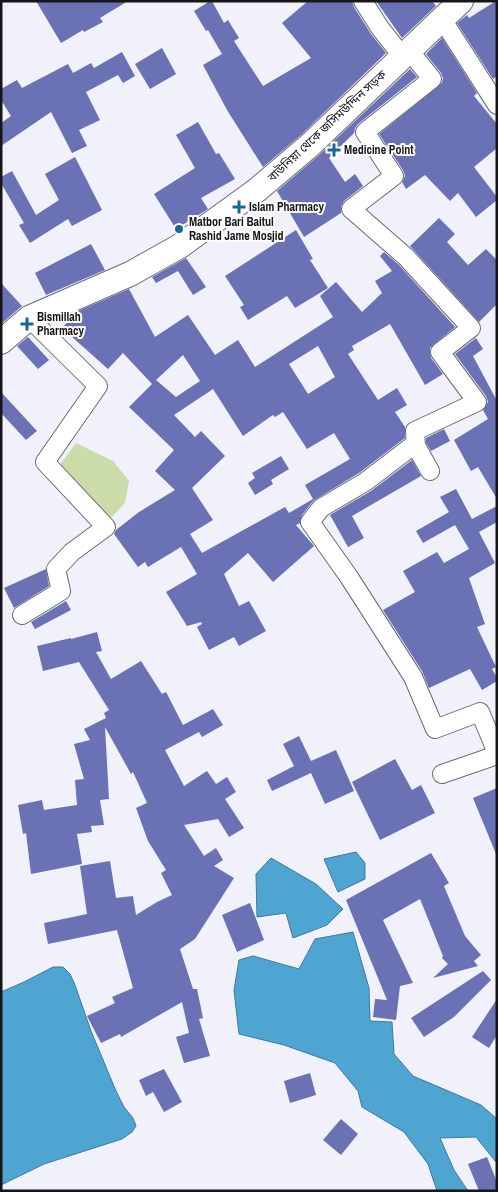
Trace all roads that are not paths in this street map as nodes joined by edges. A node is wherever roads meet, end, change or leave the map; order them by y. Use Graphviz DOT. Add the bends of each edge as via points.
graph roads {
  1 [pos="363,1"];
  2 [pos="461,1"];
  3 [pos="442,19"];
  4 [pos="406,53"];
  5 [pos="497,104"];
  6 [pos="29,318"];
  7 [pos="1,342"];
  8 [pos="416,446"];
  9 [pos="430,471"];
  10 [pos="22,615"];
  11 [pos="497,754"];
  12 [pos="442,774"];
  1 -- 4 [label="street" via="380,28"];
  2 -- 3 [label="street, বাউনিয়া থেকে জসিমউদ্দিন সড়ক"];
  3 -- 4 [label="street, বাউনিয়া থেকে জসিমউদ্দিন সড়ক"];
  3 -- 5 [label="street"];
  4 -- 6 [label="street, বাউনিয়া থেকে জসিমউদ্দিন সড়ক" via="310,145 180,246 130,274"];
  4 -- 8 [label="street" via="432,80 366,132 394,176 351,209 406,257 471,328 440,352 477,402 414,431"];
  6 -- 7 [label="street, বাউনিয়া থেকে জসিমউদ্দিন সড়ক"];
  6 -- 10 [label="street" via="98,386 45,462 106,527 72,552 56,569 61,591"];
  8 -- 9 [label="street"];
  8 -- 11 [label="street" via="321,508 310,522 413,677 435,728 480,712"];
  11 -- 12 [label="street"];
}
